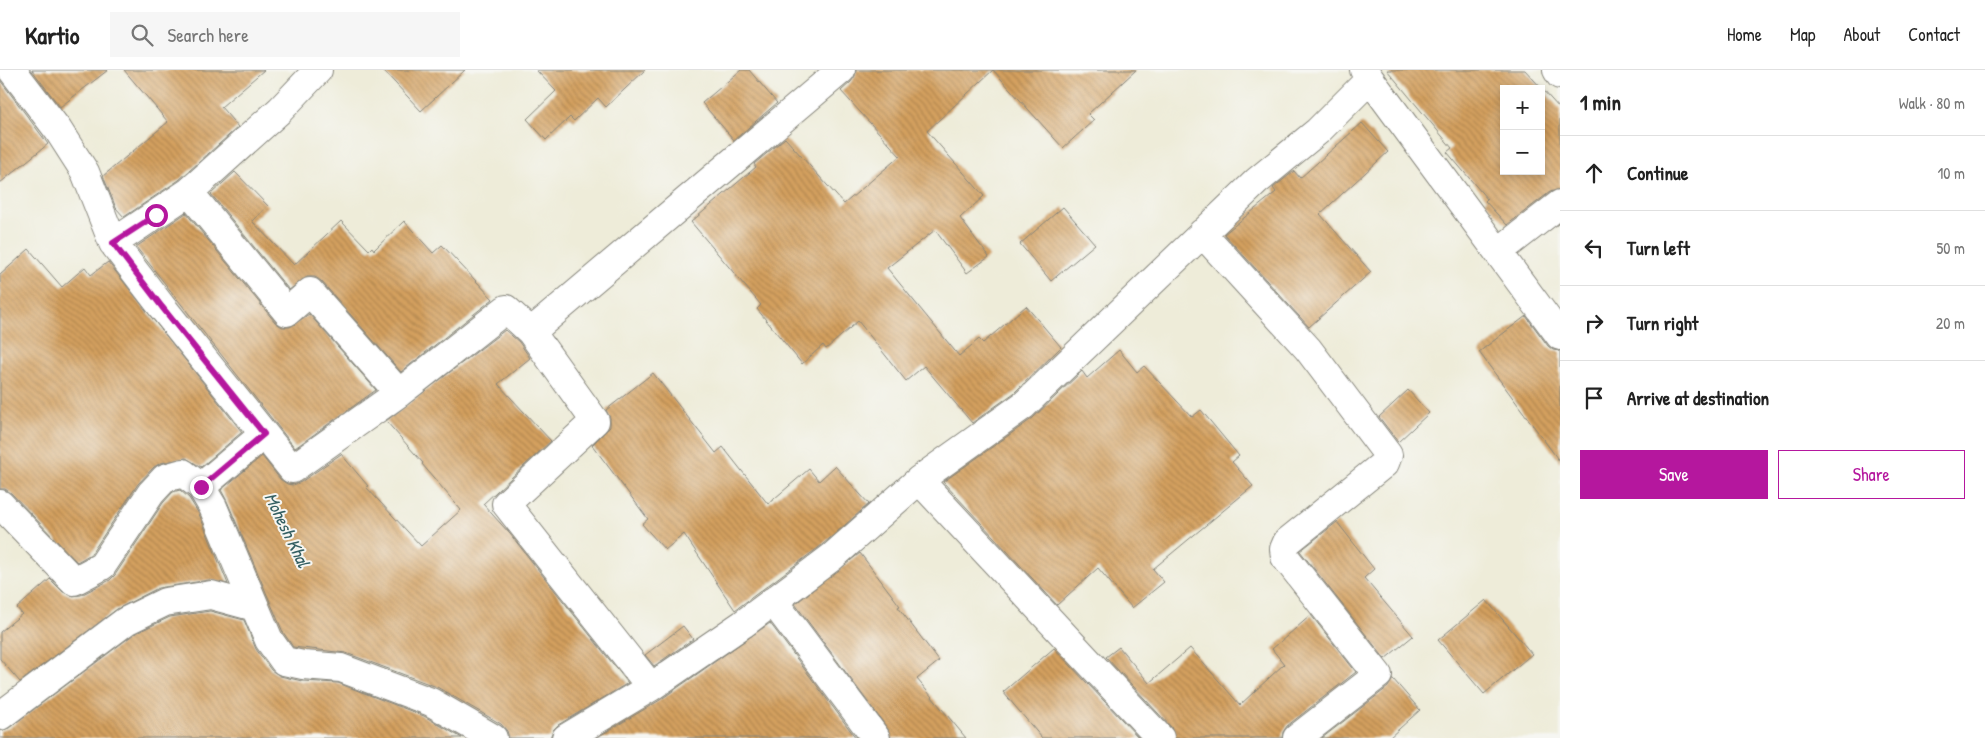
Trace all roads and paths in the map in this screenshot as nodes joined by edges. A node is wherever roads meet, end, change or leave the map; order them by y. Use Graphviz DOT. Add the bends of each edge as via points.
graph roads {
  1 [pos="12,70"];
  2 [pos="318,70"];
  3 [pos="841,70"];
  4 [pos="1557,70"];
  5 [pos="1367,74"];
  6 [pos="1560,74"];
  7 [pos="190,192"];
  8 [pos="1560,204"];
  9 [pos="1202,233"];
  10 [pos="113,243"];
  11 [pos="1498,252"];
  12 [pos="531,332"];
  13 [pos="1560,336"];
  14 [pos="399,393"];
  15 [pos="264,434"];
  16 [pos="919,480"];
  17 [pos="201,487"];
  18 [pos="0,504"];
  19 [pos="773,601"];
  20 [pos="255,607"];
  21 [pos="651,687"];
  22 [pos="0,716"];
  23 [pos="493,738"];
  24 [pos="566,738"];
  25 [pos="876,738"];
  26 [pos="1160,738"];
  27 [pos="1297,738"];
  1 -- 10 [label="street" via="85,172"];
  2 -- 7 [label="street" via="280,110"];
  3 -- 12 [label="street"];
  4 -- 6 [label="street"];
  5 -- 9 [label="street" via="1318,131 1257,180"];
  5 -- 11 [label="street"];
  7 -- 10 [label="street"];
  7 -- 14 [label="street" via="287,312 310,292"];
  8 -- 11 [label="street"];
  9 -- 16 [label="street" via="1024,404"];
  9 -- 27 [label="street" via="1308,349 1388,455 1385,463 1288,542 1284,549 1285,557 1378,675"];
  10 -- 15 [label="street"];
  11 -- 13 [label="street"];
  12 -- 14 [label="street" via="506,309"];
  12 -- 21 [label="street" via="595,421 506,504"];
  14 -- 15 [label="street" via="292,469"];
  15 -- 17 [label="street"];
  16 -- 19 [label="street" via="832,557"];
  16 -- 26 [label="street"];
  17 -- 18 [label="street" via="183,473 165,478 151,493 102,566 74,581"];
  17 -- 20 [label="street" via="213,507"];
  19 -- 21 [label="street"];
  19 -- 25 [label="street"];
  20 -- 22 [label="street" via="211,595 165,602 126,621"];
  20 -- 23 [label="street" via="269,640 284,661 341,668 431,702"];
  21 -- 24 [label="street"];
}
